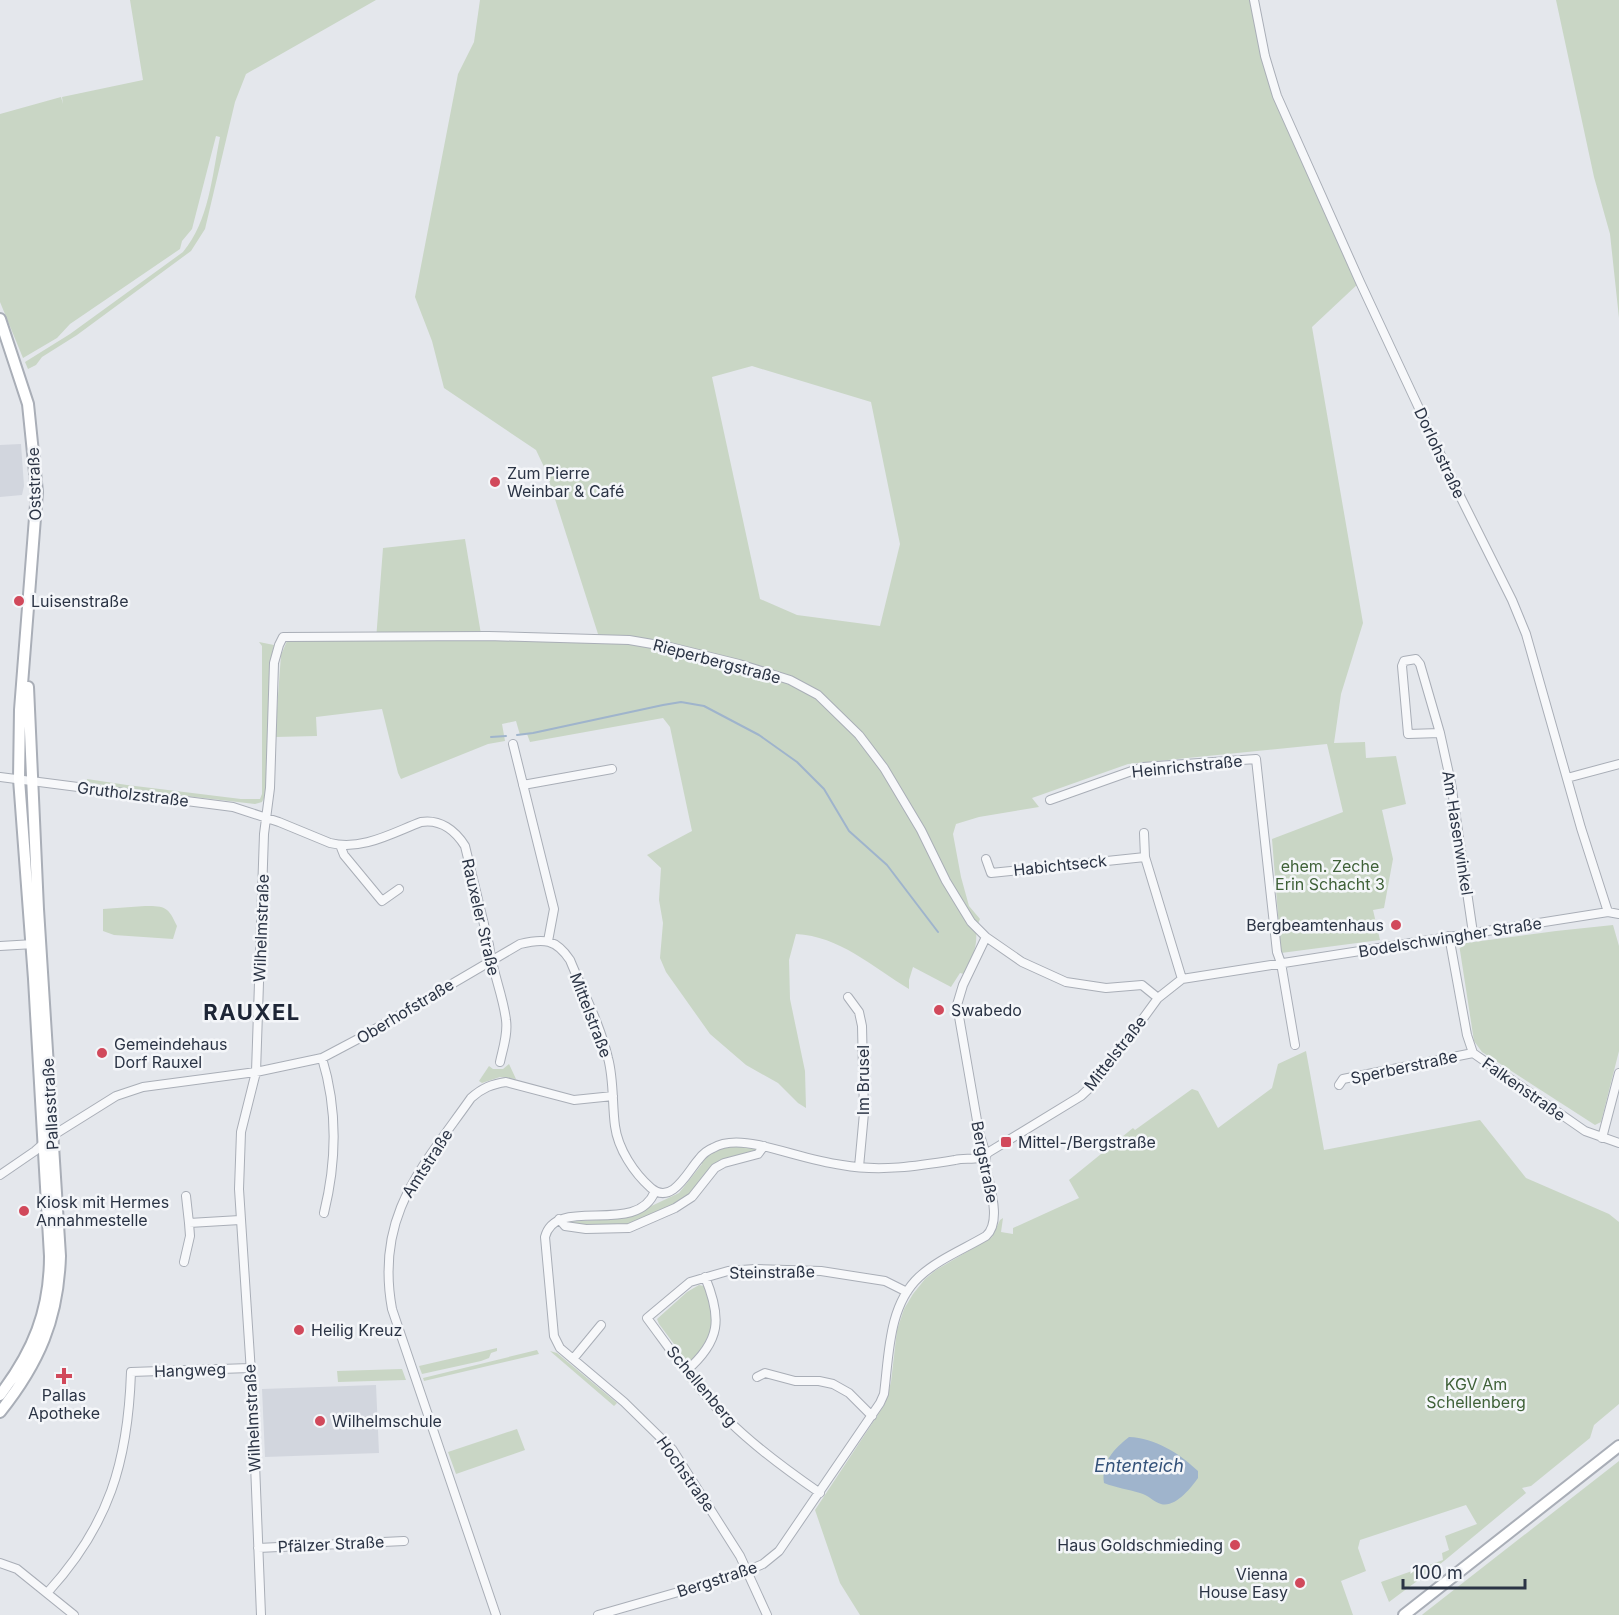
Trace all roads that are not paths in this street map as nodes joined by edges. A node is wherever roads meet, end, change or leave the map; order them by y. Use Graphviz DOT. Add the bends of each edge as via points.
graph roads {
  1 [pos="1254,0"];
  2 [pos="0,319"];
  3 [pos="283,637"];
  4 [pos="26,654"];
  5 [pos="1440,733"];
  6 [pos="513,744"];
  7 [pos="1619,764"];
  8 [pos="612,769"];
  9 [pos="0,777"];
  10 [pos="1566,778"];
  11 [pos="19,779"];
  12 [pos="32,780"];
  13 [pos="523,785"];
  14 [pos="1050,800"];
  15 [pos="266,817"];
  16 [pos="1144,833"];
  17 [pos="340,845"];
  18 [pos="1145,857"];
  19 [pos="986,859"];
  20 [pos="399,890"];
  21 [pos="1608,912"];
  22 [pos="1619,914"];
  23 [pos="1473,933"];
  24 [pos="1449,936"];
  25 [pos="986,937"];
  26 [pos="548,940"];
  27 [pos="36,944"];
  28 [pos="0,946"];
  29 [pos="491,961"];
  30 [pos="1281,963"];
  31 [pos="1182,979"];
  32 [pos="848,997"];
  33 [pos="1158,998"];
  34 [pos="1295,1046"];
  35 [pos="1473,1053"];
  36 [pos="322,1058"];
  37 [pos="500,1062"];
  38 [pos="256,1071"];
  39 [pos="1619,1073"];
  40 [pos="1339,1085"];
  41 [pos="613,1096"];
  42 [pos="52,1136"];
  43 [pos="1602,1138"];
  44 [pos="1619,1143"];
  45 [pos="43,1144"];
  46 [pos="764,1146"];
  47 [pos="986,1155"];
  48 [pos="859,1167"];
  49 [pos="0,1174"];
  50 [pos="655,1191"];
  51 [pos="186,1196"];
  52 [pos="324,1213"];
  53 [pos="560,1219"];
  54 [pos="240,1220"];
  55 [pos="189,1223"];
  56 [pos="183,1262"];
  57 [pos="705,1277"];
  58 [pos="907,1292"];
  59 [pos="647,1318"];
  60 [pos="601,1325"];
  61 [pos="573,1359"];
  62 [pos="250,1368"];
  63 [pos="686,1371"];
  64 [pos="757,1377"];
  65 [pos="0,1395"];
  66 [pos="0,1412"];
  67 [pos="872,1416"];
  68 [pos="1619,1446"];
  69 [pos="819,1493"];
  70 [pos="404,1541"];
  71 [pos="258,1548"];
  72 [pos="0,1563"];
  73 [pos="747,1571"];
  74 [pos="48,1592"];
  75 [pos="74,1615"];
  76 [pos="261,1615"];
  77 [pos="496,1615"];
  78 [pos="598,1615"];
  79 [pos="767,1615"];
  80 [pos="1404,1615"];
  1 -- 10 [label="street, Dorlohstraße" via="1277,96 1375,315 1512,600"];
  2 -- 4 [label="main road, Oststraße" via="28,404 37,492"];
  3 -- 15 [label="street, Wilhelmstraße" via="274,663"];
  3 -- 25 [label="street, Rieperbergstraße" via="629,640 739,664 790,680 818,695 859,735 921,830 945,881 971,922"];
  4 -- 11 [label="main road, Oststraße"];
  4 -- 12 [label="main road, Oststraße"];
  5 -- 5 [label="street, Am Hasenwinkel" via="1420,664 1416,659 1404,661 1408,734"];
  5 -- 23 [label="street, Am Hasenwinkel" via="1452,783"];
  6 -- 13 [label="street"];
  7 -- 10 [label="street"];
  8 -- 13 [label="street"];
  9 -- 11 [label="street, Grutholzstraße"];
  10 -- 21 [label="street, Dorlohstraße"];
  11 -- 12 [label="street, Grutholzstraße"];
  11 -- 27 [label="main road, Pallasstraße"];
  12 -- 15 [label="street, Grutholzstraße" via="233,807"];
  12 -- 27 [label="main road, Pallasstraße"];
  13 -- 26 [label="street" via="554,909"];
  14 -- 30 [label="street, Heinrichstraße" via="1143,767 1256,759"];
  15 -- 17 [label="street, Rauxeler Straße"];
  15 -- 38 [label="street, Wilhelmstraße"];
  16 -- 18 [label="street"];
  17 -- 20 [label="street" via="382,901"];
  17 -- 29 [label="street, Rauxeler Straße" via="366,843 430,820 457,834 465,846"];
  18 -- 19 [label="street, Habichtseck" via="991,873"];
  18 -- 31 [label="street"];
  21 -- 22 [label="street, Bodelschwingher Straße"];
  21 -- 23 [label="street, Bodelschwingher Straße"];
  23 -- 24 [label="street, Bodelschwingher Straße"];
  24 -- 30 [label="street, Bodelschwingher Straße"];
  24 -- 35 [label="street, Falkenstraße"];
  25 -- 33 [label="street, Rieperbergstraße" via="1049,976 1090,986 1142,986"];
  25 -- 47 [label="street, Bergstraße" via="957,1005"];
  26 -- 29 [label="street, Oberhofstraße" via="520,944"];
  26 -- 41 [label="street, Mittelstraße" via="563,949 570,960 590,1008 609,1060"];
  27 -- 28 [label="street"];
  27 -- 42 [label="main road, Pallasstraße"];
  27 -- 45 [label="main road, Pallasstraße"];
  29 -- 36 [label="street, Oberhofstraße"];
  29 -- 37 [label="street, Rauxeler Straße" via="506,1020"];
  30 -- 31 [label="street"];
  30 -- 34 [label="street, Heinrichstraße"];
  31 -- 33 [label="street"];
  32 -- 48 [label="street, Im Brusel" via="859,1012 862,1026 864,1113"];
  33 -- 47 [label="street, Mittelstraße" via="1099,1079 1081,1096"];
  35 -- 40 [label="street, Sperberstraße" via="1343,1079"];
  35 -- 43 [label="street, Falkenstraße" via="1558,1114"];
  36 -- 38 [label="street, Oberhofstraße"];
  36 -- 52 [label="street" via="335,1128 333,1169"];
  38 -- 42 [label="street" via="129,1090"];
  38 -- 54 [label="street, Wilhelmstraße" via="241,1132"];
  39 -- 43 [label="street"];
  41 -- 50 [label="street, Mittelstraße" via="617,1135 632,1166"];
  41 -- 77 [label="street, Amtstraße" via="574,1100 506,1082 480,1089 415,1178 390,1239 387,1263 392,1309"];
  42 -- 45 [label="street"];
  42 -- 66 [label="main road, Pallasstraße" via="60,1256 56,1304 26,1378"];
  43 -- 44 [label="street, Falkenstraße"];
  45 -- 49 [label="street"];
  45 -- 65 [label="main road, Pallasstraße" via="50,1281 28,1353"];
  46 -- 48 [label="street, Mittelstraße"];
  46 -- 50 [label="street, Mittelstraße" via="743,1142 714,1147 699,1158 679,1185 664,1192"];
  46 -- 53 [label="street" via="758,1154 714,1168 692,1197 629,1228 586,1229 565,1226"];
  47 -- 48 [label="street, Mittelstraße" via="893,1168"];
  47 -- 58 [label="street, Bergstraße" via="995,1217 992,1228 986,1236 927,1270"];
  50 -- 53 [label="street" via="648,1202 629,1212"];
  51 -- 55 [label="street"];
  53 -- 61 [label="street, Hochstraße" via="549,1227 545,1237 554,1336 560,1348"];
  54 -- 55 [label="street"];
  54 -- 62 [label="street, Wilhelmstraße"];
  55 -- 56 [label="street" via="189,1244"];
  57 -- 58 [label="street, Steinstraße" via="755,1269 821,1271 885,1281"];
  57 -- 59 [label="street, Steinstraße" via="690,1282"];
  57 -- 63 [label="street" via="716,1307 716,1326 703,1354"];
  58 -- 67 [label="street, Bergstraße" via="895,1321 884,1394"];
  59 -- 63 [label="street, Schellenberg"];
  60 -- 61 [label="street"];
  61 -- 73 [label="street, Hochstraße" via="672,1449"];
  62 -- 71 [label="street, Wilhelmstraße"];
  62 -- 74 [label="street, Hangweg" via="131,1372 128,1430 117,1477 91,1534"];
  63 -- 69 [label="street, Schellenberg" via="728,1420"];
  64 -- 67 [label="street" via="765,1372 795,1381 833,1384 849,1393"];
  67 -- 69 [label="street, Bergstraße"];
  68 -- 80 [label="main road"];
  69 -- 73 [label="street, Bergstraße" via="779,1551"];
  70 -- 71 [label="street, Pfälzer Straße"];
  71 -- 76 [label="street, Wilhelmstraße"];
  72 -- 74 [label="street" via="17,1569"];
  73 -- 78 [label="street, Bergstraße"];
  73 -- 79 [label="street, Hochstraße"];
  74 -- 75 [label="street"];
}
